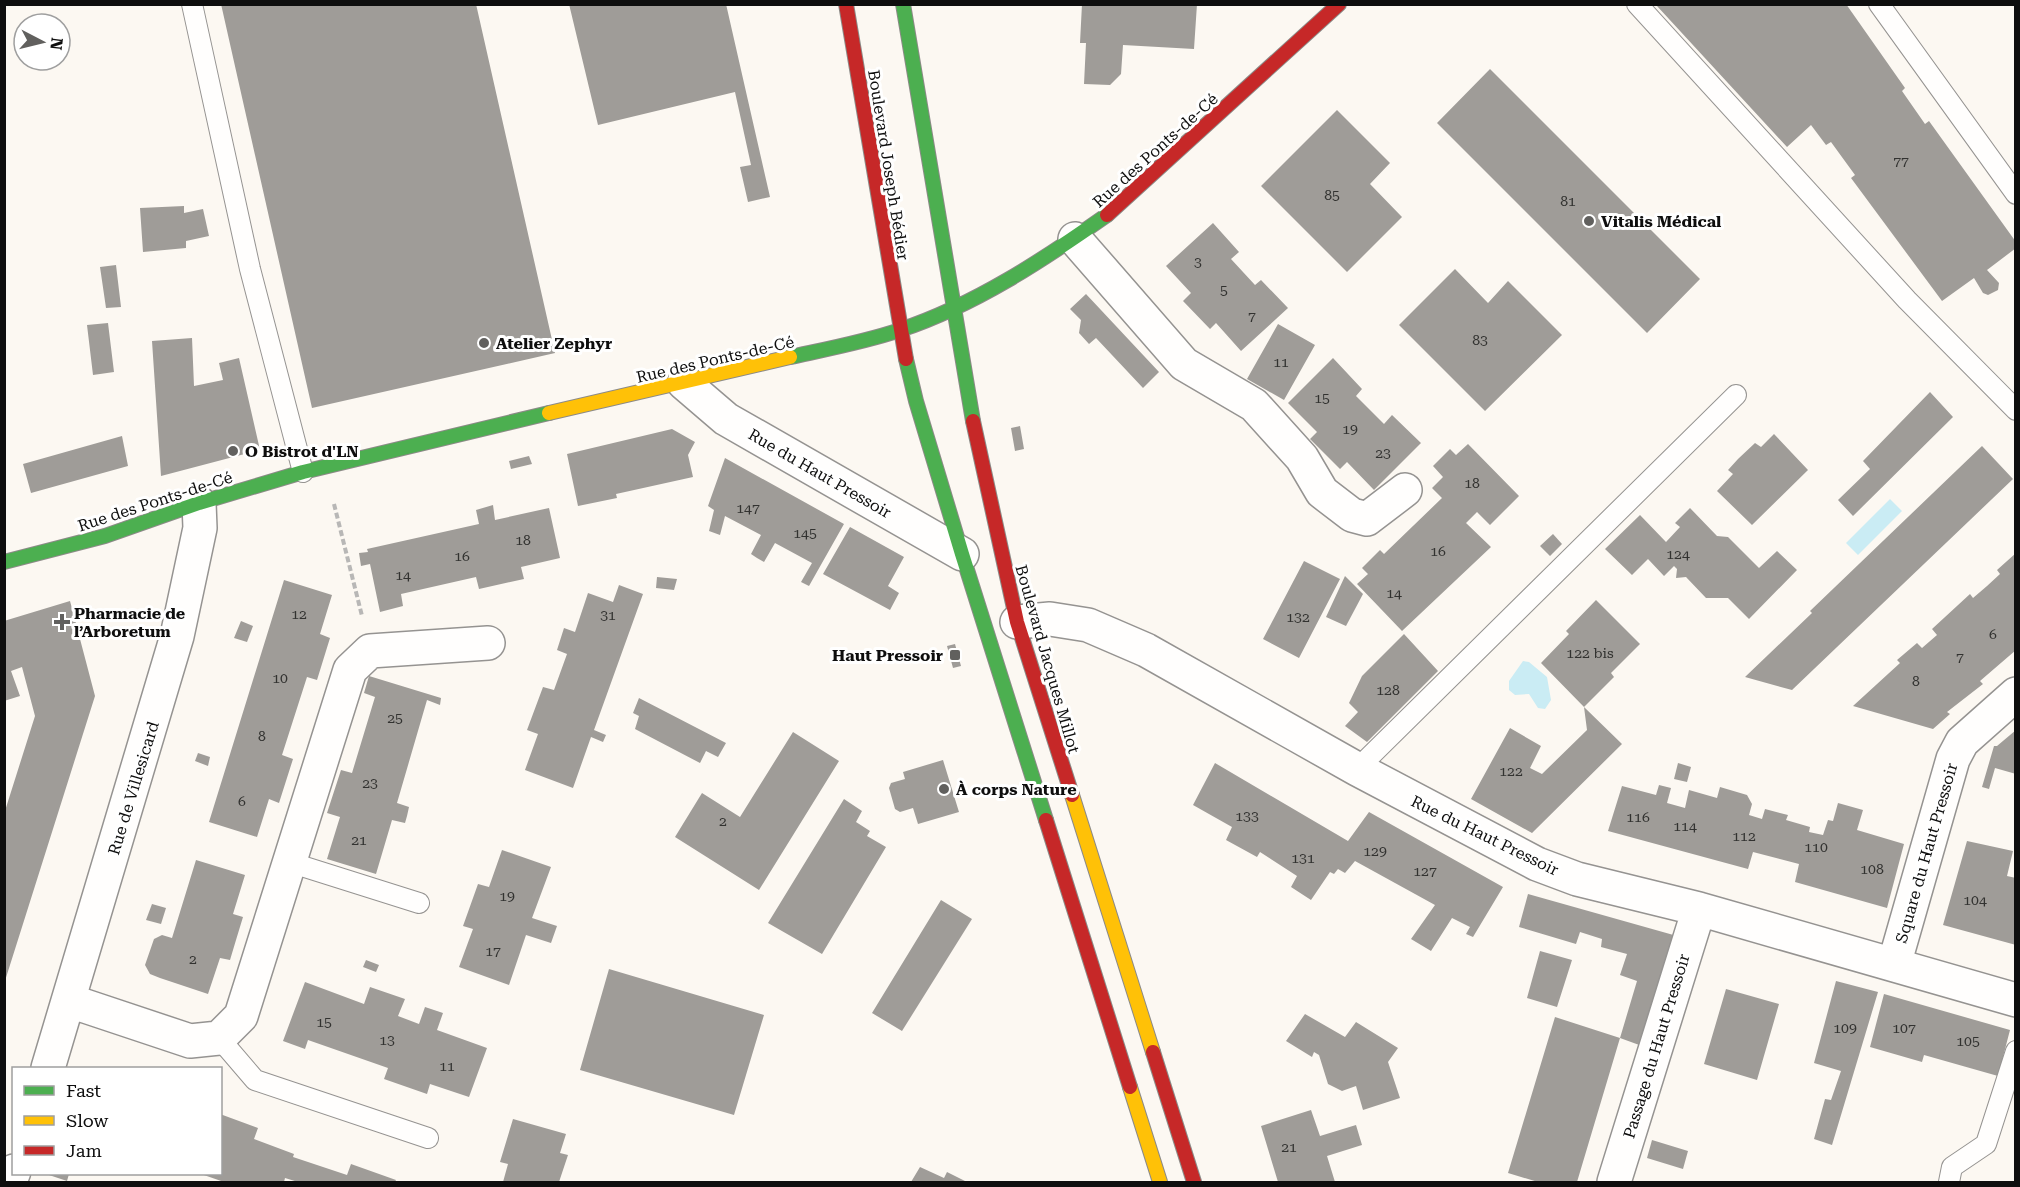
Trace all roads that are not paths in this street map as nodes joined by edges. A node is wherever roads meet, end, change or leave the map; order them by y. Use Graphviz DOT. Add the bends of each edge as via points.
graph roads {
  1 [pos="192,4"];
  2 [pos="846,4"];
  3 [pos="903,4"];
  4 [pos="1339,4"];
  5 [pos="1637,4"];
  6 [pos="1879,4"];
  7 [pos="2016,194"];
  8 [pos="1075,239"];
  9 [pos="951,310"];
  10 [pos="900,330"];
  11 [pos="684,383"];
  12 [pos="1736,395"];
  13 [pos="2016,410"];
  14 [pos="303,472"];
  15 [pos="1405,490"];
  16 [pos="199,503"];
  17 [pos="962,554"];
  18 [pos="4,562"];
  19 [pos="1017,622"];
  20 [pos="488,643"];
  21 [pos="2016,694"];
  22 [pos="1357,769"];
  23 [pos="289,862"];
  24 [pos="419,903"];
  25 [pos="1699,909"];
  26 [pos="1894,965"];
  27 [pos="70,1000"];
  28 [pos="2016,1000"];
  29 [pos="219,1038"];
  30 [pos="2016,1050"];
  31 [pos="48,1067"];
  32 [pos="428,1138"];
  33 [pos="1160,1182"];
  34 [pos="1194,1182"];
  35 [pos="1614,1182"];
  36 [pos="1949,1182"];
  1 -- 14 [label="lane" via="250,269"];
  2 -- 10 [label="main road, Boulevard Joseph Bédier"];
  3 -- 9 [label="main road"];
  4 -- 8 [label="main road, Rue des Ponts-de-Cé" via="1115,210"];
  5 -- 13 [label="lane" via="1907,300"];
  6 -- 7 [label="lane"];
  8 -- 9 [label="main road, Rue des Ponts-de-Cé"];
  8 -- 15 [label="street" via="1184,364 1254,405 1302,458 1322,492 1352,515 1366,519"];
  9 -- 10 [label="main road, Rue des Ponts-de-Cé"];
  9 -- 19 [label="main road, Boulevard Jacques Millot"];
  10 -- 11 [label="main road, Rue des Ponts-de-Cé"];
  10 -- 17 [label="main road" via="916,400"];
  11 -- 14 [label="main road, Rue des Ponts-de-Cé"];
  11 -- 17 [label="street, Rue du Haut Pressoir" via="726,419"];
  12 -- 22 [label="lane"];
  14 -- 16 [label="main road, Rue des Ponts-de-Cé"];
  16 -- 18 [label="main road, Rue des Ponts-de-Cé" via="105,536"];
  16 -- 27 [label="street, Rue de Villesicard" via="200,528 177,636"];
  17 -- 33 [label="main road"];
  19 -- 22 [label="street, Rue du Haut Pressoir" via="1050,619 1088,625 1146,650"];
  19 -- 34 [label="main road, Boulevard Jacques Millot"];
  20 -- 23 [label="street" via="370,651 350,670"];
  21 -- 26 [label="street, Square du Haut Pressoir" via="1962,742 1953,759"];
  22 -- 25 [label="street, Rue du Haut Pressoir" via="1537,864 1577,879"];
  23 -- 24 [label="lane"];
  23 -- 29 [label="street" via="241,1016"];
  25 -- 26 [label="street, Rue du Haut Pressoir"];
  25 -- 35 [label="street, Passage du Haut Pressoir"];
  26 -- 28 [label="street, Rue du Haut Pressoir"];
  27 -- 29 [label="street" via="190,1041"];
  27 -- 31 [label="street, Rue de Villesicard"];
  29 -- 32 [label="lane" via="255,1080"];
  30 -- 36 [label="lane" via="1986,1144 1952,1167"];
}
